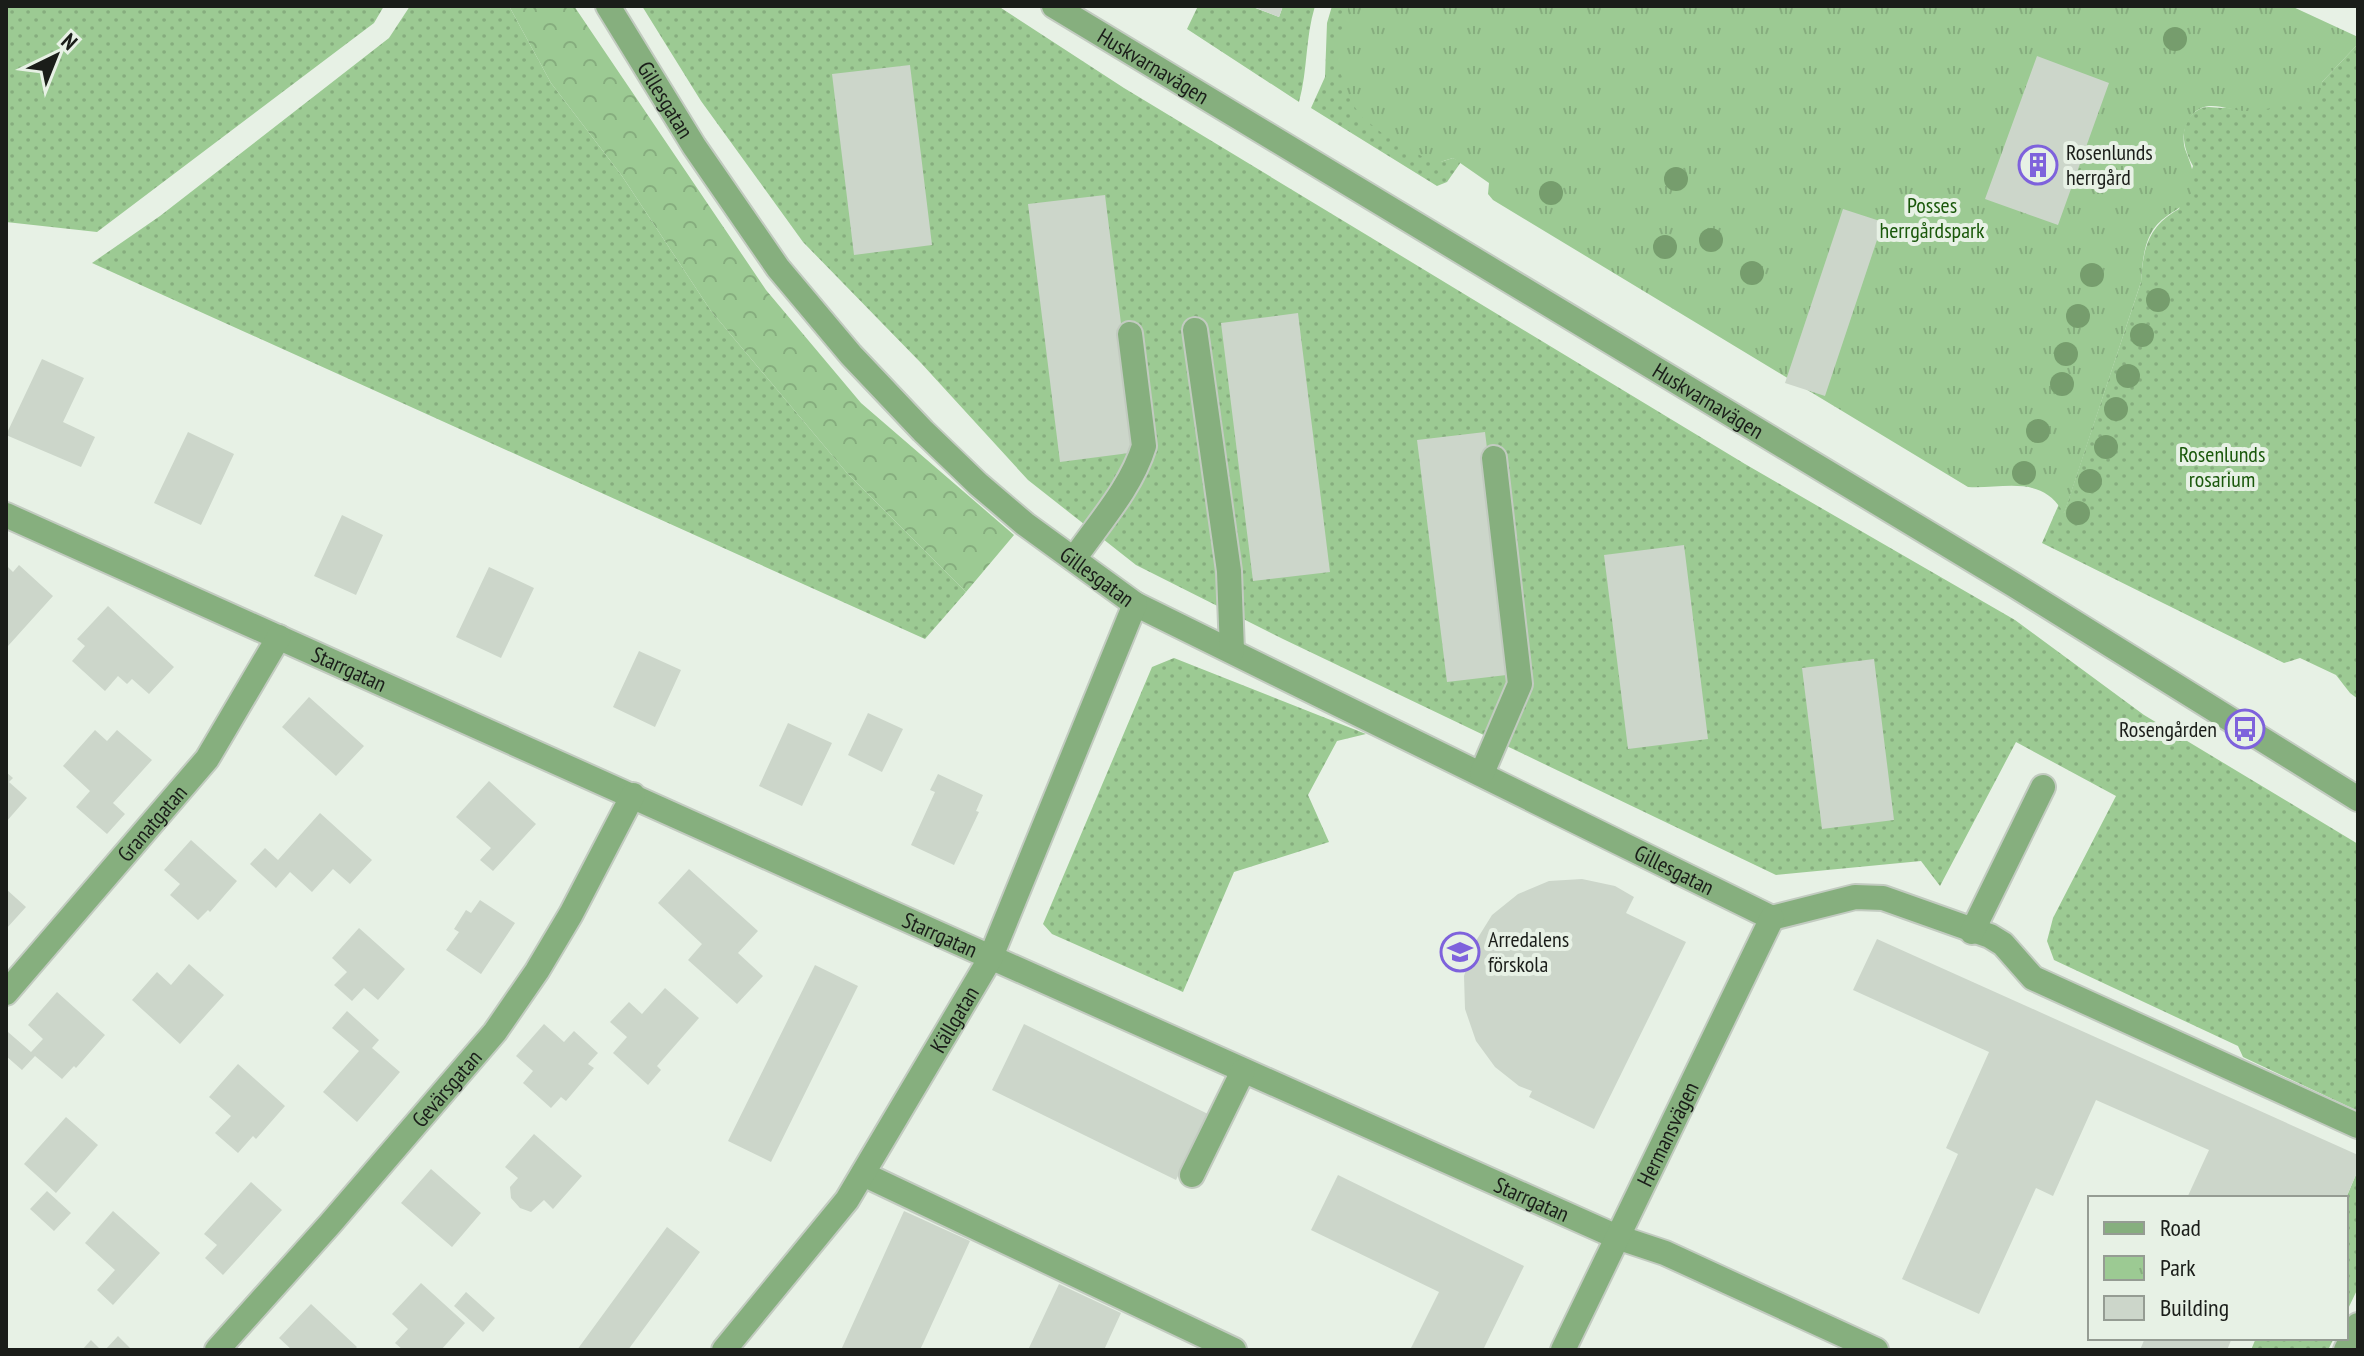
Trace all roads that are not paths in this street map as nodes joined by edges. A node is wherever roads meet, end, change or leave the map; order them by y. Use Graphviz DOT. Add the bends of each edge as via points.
graph roads {
  1 [pos="608,6"];
  2 [pos="1054,6"];
  3 [pos="1195,330"];
  4 [pos="1130,334"];
  5 [pos="1494,458"];
  6 [pos="6,515"];
  7 [pos="1074,559"];
  8 [pos="1135,604"];
  9 [pos="279,637"];
  10 [pos="1232,651"];
  11 [pos="1482,773"];
  12 [pos="2043,787"];
  13 [pos="633,795"];
  14 [pos="2358,799"];
  15 [pos="1772,918"];
  16 [pos="1972,932"];
  17 [pos="990,959"];
  18 [pos="6,993"];
  19 [pos="1243,1071"];
  20 [pos="2358,1126"];
  21 [pos="863,1174"];
  22 [pos="1192,1175"];
  23 [pos="1617,1237"];
  24 [pos="2358,1325"];
  25 [pos="217,1350"];
  26 [pos="724,1350"];
  27 [pos="1234,1350"];
  28 [pos="1563,1350"];
  29 [pos="1876,1350"];
  30 [pos="2346,1350"];
  1 -- 7 [label="street, Gillesgatan" via="694,146 814,312 978,484"];
  2 -- 14 [label="street, Huskvarnavägen" via="1947,544"];
  3 -- 10 [label="street" via="1229,571"];
  4 -- 7 [label="street" via="1144,446 1126,484"];
  5 -- 11 [label="street" via="1520,684"];
  6 -- 9 [label="street, Starrgatan"];
  7 -- 8 [label="street, Gillesgatan"];
  8 -- 10 [label="street, Gillesgatan"];
  8 -- 17 [label="street, Källgatan"];
  9 -- 13 [label="street, Starrgatan"];
  9 -- 18 [label="street, Granatgatan" via="207,759"];
  10 -- 11 [label="street, Gillesgatan"];
  11 -- 15 [label="street, Gillesgatan"];
  12 -- 16 [label="street"];
  13 -- 17 [label="street, Starrgatan"];
  13 -- 25 [label="street, Gevärsgatan" via="571,914 495,1032"];
  15 -- 16 [label="street" via="1855,897 1883,898"];
  15 -- 23 [label="street, Hermansvägen"];
  16 -- 20 [label="street" via="2003,944 2033,978"];
  17 -- 19 [label="street, Starrgatan"];
  17 -- 21 [label="street, Källgatan"];
  19 -- 22 [label="street"];
  19 -- 23 [label="street, Starrgatan"];
  21 -- 26 [label="street, Källgatan"];
  21 -- 27 [label="street"];
  23 -- 28 [label="street, Hermansvägen"];
  23 -- 29 [label="street, Starrgatan" via="1665,1253"];
  24 -- 30 [label="street"];
}
